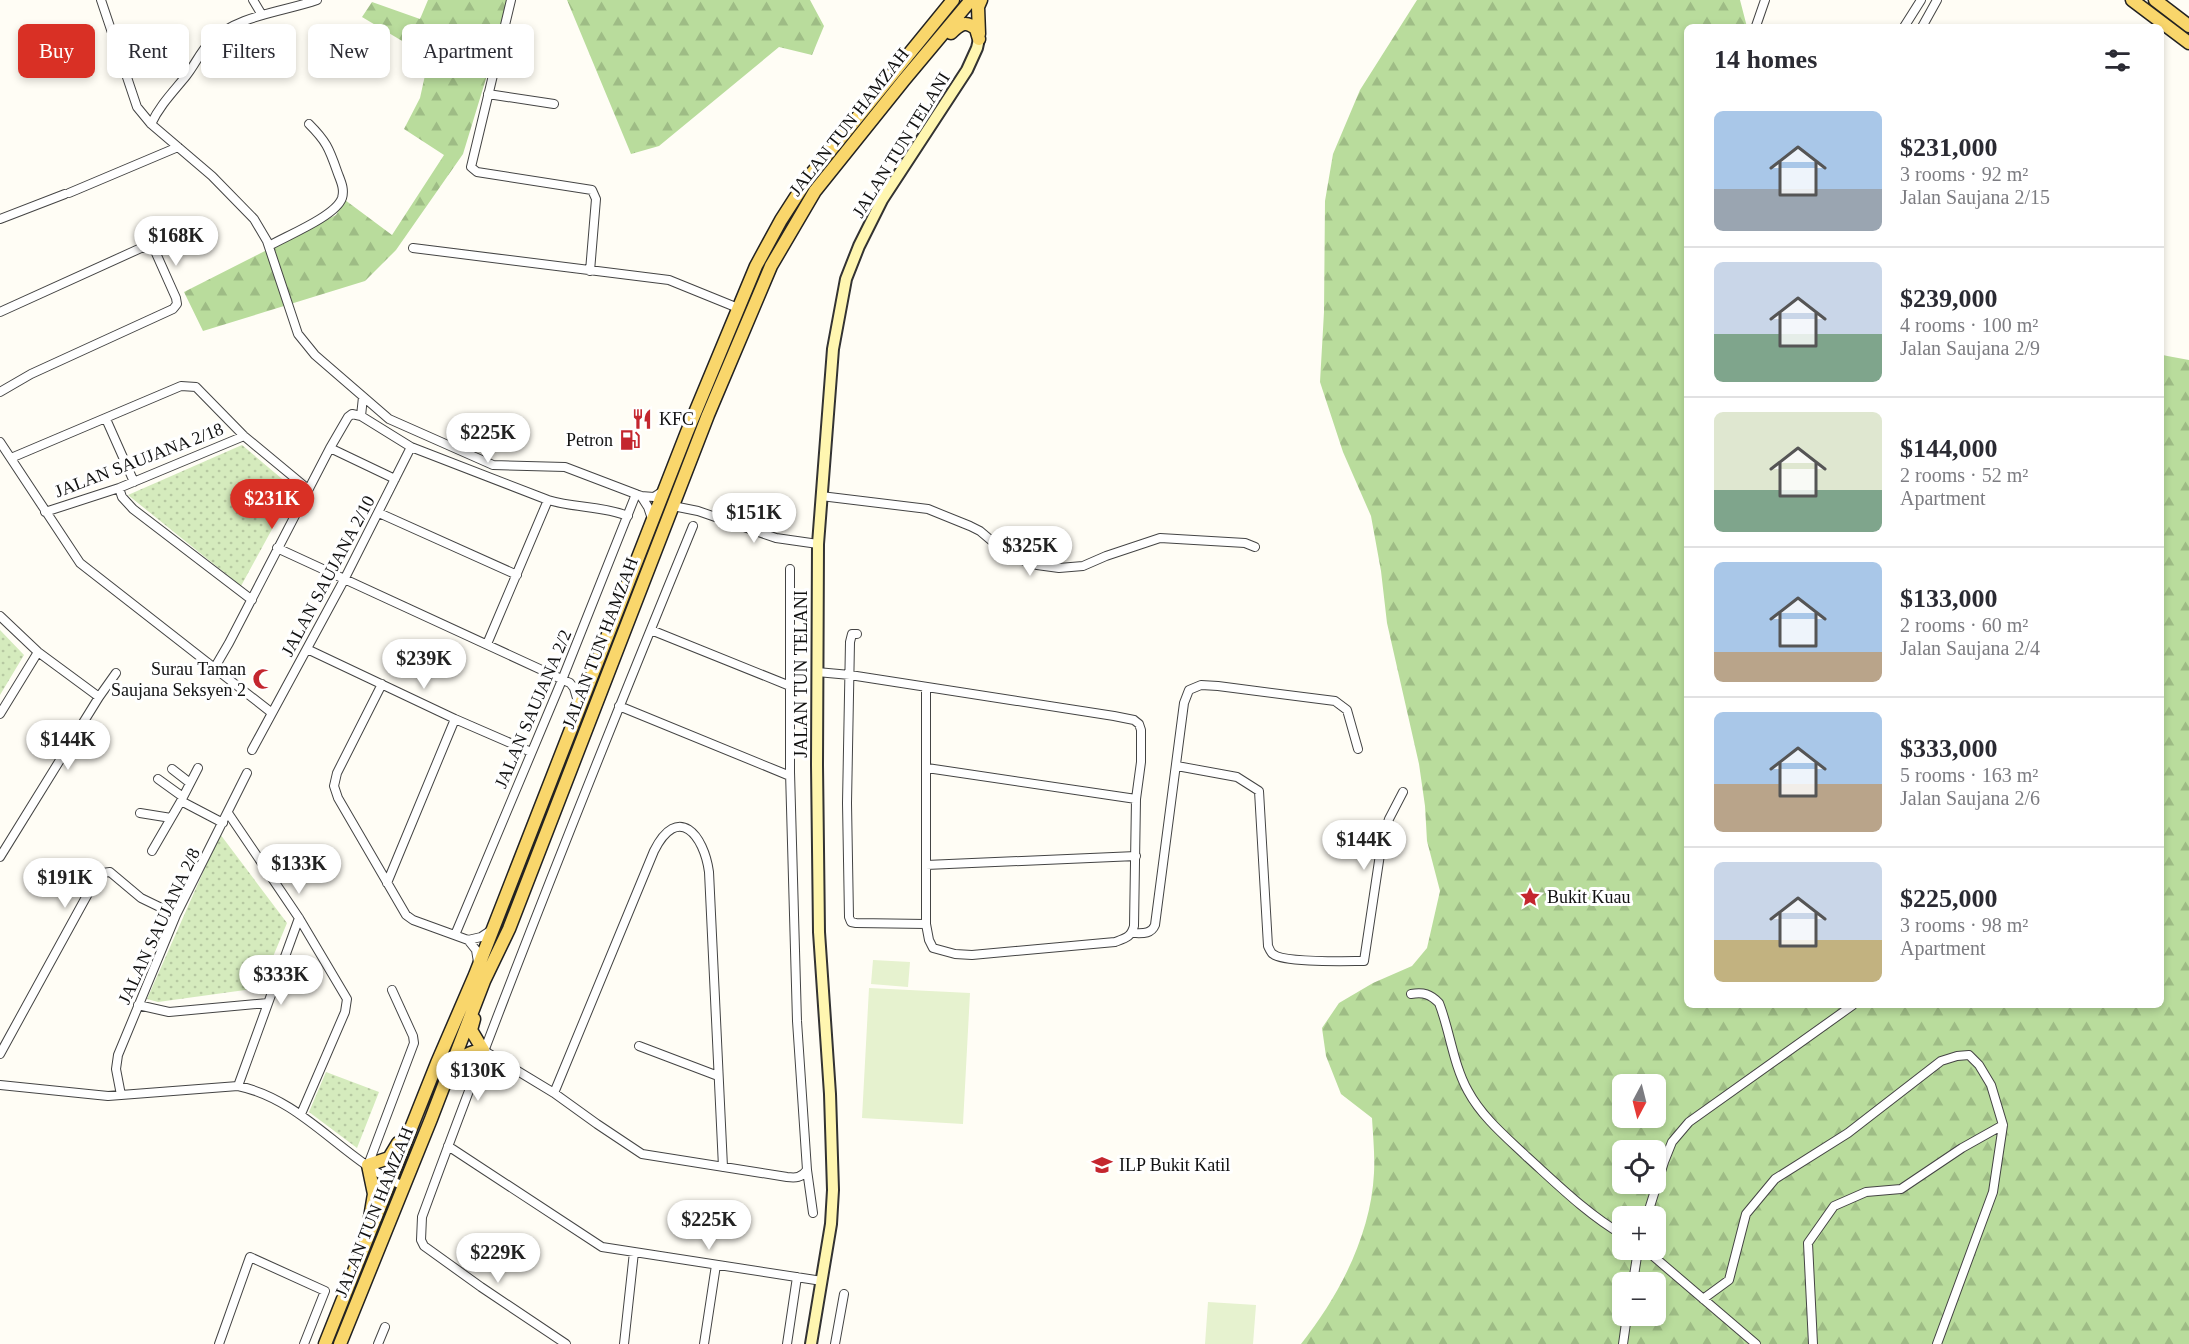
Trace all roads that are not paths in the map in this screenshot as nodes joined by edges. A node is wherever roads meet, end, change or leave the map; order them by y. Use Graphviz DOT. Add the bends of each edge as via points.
graph roads {
  1 [pos="101,0"];
  2 [pos="253,0"];
  3 [pos="317,0"];
  4 [pos="511,0"];
  5 [pos="953,0"];
  6 [pos="971,0"];
  7 [pos="981,0"];
  8 [pos="1765,0"];
  9 [pos="1921,0"];
  10 [pos="1937,0"];
  11 [pos="2132,0"];
  12 [pos="2155,0"];
  13 [pos="262,15"];
  14 [pos="1757,24"];
  15 [pos="1906,24"];
  16 [pos="1924,24"];
  17 [pos="2164,24"];
  18 [pos="2164,24"];
  19 [pos="2189,26"];
  20 [pos="979,39"];
  21 [pos="2189,43"];
  22 [pos="904,80"];
  23 [pos="488,94"];
  24 [pos="554,104"];
  25 [pos="151,124"];
  26 [pos="309,124"];
  27 [pos="178,147"];
  28 [pos="0,219"];
  29 [pos="269,246"];
  30 [pos="413,248"];
  31 [pos="590,271"];
  32 [pos="738,308"];
  33 [pos="0,312"];
  34 [pos="0,392"];
  35 [pos="363,397"];
  36 [pos="357,415"];
  37 [pos="106,419"];
  38 [pos="244,436"];
  39 [pos="0,442"];
  40 [pos="411,447"];
  41 [pos="330,448"];
  42 [pos="11,458"];
  43 [pos="395,479"];
  44 [pos="134,482"];
  45 [pos="119,488"];
  46 [pos="308,489"];
  47 [pos="664,490"];
  48 [pos="639,496"];
  49 [pos="821,496"];
  50 [pos="548,500"];
  51 [pos="673,506"];
  52 [pos="45,512"];
  53 [pos="379,513"];
  54 [pos="628,516"];
  55 [pos="653,520"];
  56 [pos="693,526"];
  57 [pos="818,544"];
  58 [pos="1255,547"];
  59 [pos="277,548"];
  60 [pos="790,569"];
  61 [pos="517,575"];
  62 [pos="344,580"];
  63 [pos="252,600"];
  64 [pos="0,616"];
  65 [pos="651,630"];
  66 [pos="857,634"];
  67 [pos="487,644"];
  68 [pos="307,649"];
  69 [pos="38,652"];
  70 [pos="215,667"];
  71 [pos="817,672"];
  72 [pos="116,673"];
  73 [pos="592,675"];
  74 [pos="850,675"];
  75 [pos="566,682"];
  76 [pos="382,684"];
  77 [pos="790,686"];
  78 [pos="926,687"];
  79 [pos="99,697"];
  80 [pos="579,706"];
  81 [pos="619,706"];
  82 [pos="272,713"];
  83 [pos="0,714"];
  84 [pos="455,718"];
  85 [pos="1358,749"];
  86 [pos="252,750"];
  87 [pos="531,752"];
  88 [pos="1177,766"];
  89 [pos="198,768"];
  90 [pos="927,768"];
  91 [pos="172,769"];
  92 [pos="248,773"];
  93 [pos="790,776"];
  94 [pos="158,779"];
  95 [pos="190,783"];
  96 [pos="1403,792"];
  97 [pos="182,799"];
  98 [pos="1136,799"];
  99 [pos="140,813"];
  100 [pos="228,813"];
  101 [pos="171,818"];
  102 [pos="224,823"];
  103 [pos="152,851"];
  104 [pos="1136,856"];
  105 [pos="0,857"];
  106 [pos="926,865"];
  107 [pos="387,883"];
  108 [pos="176,915"];
  109 [pos="299,918"];
  110 [pos="926,924"];
  111 [pos="492,929"];
  112 [pos="509,929"];
  113 [pos="1132,933"];
  114 [pos="455,935"];
  115 [pos="468,940"];
  116 [pos="479,965"];
  117 [pos="392,990"];
  118 [pos="1411,994"];
  119 [pos="268,1003"];
  120 [pos="138,1005"];
  121 [pos="1849,1008"];
  122 [pos="639,1046"];
  123 [pos="483,1050"];
  124 [pos="0,1054"];
  125 [pos="718,1076"];
  126 [pos="431,1078"];
  127 [pos="0,1085"];
  128 [pos="238,1086"];
  129 [pos="554,1093"];
  130 [pos="121,1095"];
  131 [pos="301,1114"];
  132 [pos="432,1119"];
  133 [pos="2003,1125"];
  134 [pos="448,1146"];
  135 [pos="368,1165"];
  136 [pos="723,1167"];
  137 [pos="807,1170"];
  138 [pos="391,1180"];
  139 [pos="404,1186"];
  140 [pos="1650,1206"];
  141 [pos="813,1213"];
  142 [pos="1612,1228"];
  143 [pos="634,1252"];
  144 [pos="1658,1260"];
  145 [pos="716,1265"];
  146 [pos="797,1278"];
  147 [pos="350,1280"];
  148 [pos="822,1281"];
  149 [pos="844,1294"];
  150 [pos="1703,1299"];
  151 [pos="1626,1326"];
  152 [pos="385,1327"];
  153 [pos="219,1344"];
  154 [pos="304,1344"];
  155 [pos="325,1344"];
  156 [pos="340,1344"];
  157 [pos="378,1344"];
  158 [pos="566,1344"];
  159 [pos="624,1344"];
  160 [pos="704,1344"];
  161 [pos="787,1344"];
  162 [pos="811,1344"];
  163 [pos="836,1344"];
  164 [pos="1623,1344"];
  165 [pos="1756,1344"];
  166 [pos="1813,1344"];
  167 [pos="1937,1344"];
  1 -- 25 [label="street" via="137,106"];
  2 -- 13 [label="street"];
  3 -- 13 [label="street"];
  4 -- 23 [label="street"];
  5 -- 32 [label="main road, JALAN TUN HAMZAH" via="808,178 756,266"];
  6 -- 22 [label="main road, JALAN TUN HAMZAH"];
  7 -- 20 [label="main road"];
  8 -- 14 [label="street"];
  9 -- 15 [label="street"];
  10 -- 16 [label="street"];
  11 -- 18 [label="main road"];
  12 -- 19 [label="main road"];
  13 -- 25 [label="street" via="211,41 169,93"];
  17 -- 21 [label="main road"];
  20 -- 22 [label="main road" via="972,25 962,23"];
  20 -- 49 [label="street, JALAN TUN TELANI" via="967,70 882,200 846,279 833,349"];
  22 -- 51 [label="main road, JALAN TUN HAMZAH" via="815,191 771,266"];
  23 -- 24 [label="street"];
  23 -- 31 [label="street" via="471,167 477,172 592,190 596,200"];
  25 -- 27 [label="street"];
  26 -- 29 [label="street" via="324,139 331,154 343,186 342,198 333,211"];
  27 -- 28 [label="street"];
  27 -- 29 [label="street" via="237,200 254,219"];
  29 -- 35 [label="street" via="298,334 315,355"];
  30 -- 31 [label="street"];
  31 -- 32 [label="street" via="669,280"];
  32 -- 47 [label="main road, JALAN TUN HAMZAH"];
  33 -- 34 [label="street" via="141,248 155,251 177,304"];
  35 -- 36 [label="street"];
  35 -- 48 [label="street" via="389,419 493,465 565,467"];
  36 -- 40 [label="street"];
  36 -- 41 [label="street" via="348,417"];
  37 -- 38 [label="street" via="191,385"];
  37 -- 42 [label="street"];
  37 -- 44 [label="street"];
  38 -- 44 [label="street, JALAN SAUJANA 2/18"];
  38 -- 46 [label="street"];
  39 -- 42 [label="street"];
  40 -- 43 [label="street, JALAN SAUJANA 2/10"];
  40 -- 50 [label="street"];
  41 -- 43 [label="street"];
  41 -- 46 [label="street"];
  42 -- 52 [label="street"];
  43 -- 53 [label="street, JALAN SAUJANA 2/10"];
  44 -- 45 [label="street, JALAN SAUJANA 2/18"];
  45 -- 52 [label="street, JALAN SAUJANA 2/18"];
  45 -- 63 [label="street" via="134,509"];
  46 -- 59 [label="street"];
  47 -- 48 [label="street" via="654,497"];
  47 -- 55 [label="main road, JALAN TUN HAMZAH"];
  48 -- 54 [label="street, JALAN SAUJANA 2/2"];
  48 -- 55 [label="street"];
  49 -- 57 [label="street, JALAN TUN TELANI"];
  49 -- 58 [label="street" via="928,509 970,526 1012,556 1059,568 1083,566 1160,538 1245,543"];
  50 -- 54 [label="street"];
  50 -- 61 [label="street"];
  51 -- 57 [label="street" via="776,538"];
  51 -- 112 [label="main road, JALAN TUN HAMZAH"];
  52 -- 70 [label="street" via="80,563"];
  53 -- 61 [label="street"];
  53 -- 62 [label="street, JALAN SAUJANA 2/10"];
  54 -- 75 [label="street, JALAN SAUJANA 2/2"];
  55 -- 73 [label="main road, JALAN TUN HAMZAH"];
  56 -- 65 [label="street"];
  57 -- 71 [label="street, JALAN TUN TELANI"];
  59 -- 62 [label="street"];
  59 -- 63 [label="street"];
  60 -- 77 [label="street"];
  61 -- 67 [label="street"];
  62 -- 67 [label="street"];
  62 -- 68 [label="street, JALAN SAUJANA 2/10"];
  63 -- 70 [label="street"];
  64 -- 69 [label="street"];
  65 -- 77 [label="street"];
  65 -- 81 [label="street"];
  66 -- 74 [label="street" via="851,636"];
  67 -- 75 [label="street"];
  68 -- 76 [label="street"];
  68 -- 82 [label="street, JALAN SAUJANA 2/10"];
  69 -- 79 [label="street"];
  69 -- 83 [label="street"];
  70 -- 82 [label="street"];
  71 -- 74 [label="street"];
  71 -- 148 [label="street, JALAN TUN TELANI" via="819,932 833,1190"];
  72 -- 79 [label="street"];
  73 -- 75 [label="street" via="581,682"];
  73 -- 80 [label="main road, JALAN TUN HAMZAH"];
  74 -- 78 [label="street"];
  74 -- 110 [label="street" via="849,917 856,923"];
  75 -- 80 [label="street" via="577,694"];
  75 -- 87 [label="street, JALAN SAUJANA 2/2"];
  76 -- 84 [label="street"];
  76 -- 107 [label="street" via="334,786"];
  77 -- 93 [label="street"];
  78 -- 90 [label="street"];
  78 -- 98 [label="street" via="1134,720 1141,730"];
  79 -- 105 [label="street"];
  80 -- 111 [label="main road, JALAN TUN HAMZAH"];
  81 -- 93 [label="street"];
  81 -- 123 [label="street"];
  82 -- 86 [label="street, JALAN SAUJANA 2/10"];
  84 -- 87 [label="street"];
  84 -- 107 [label="street"];
  85 -- 88 [label="street" via="1347,710 1335,701 1201,686 1189,690 1186,696"];
  87 -- 114 [label="street, JALAN SAUJANA 2/2"];
  88 -- 96 [label="street" via="1237,777 1259,791 1268,946 1272,954 1293,960 1364,961 1382,841"];
  88 -- 113 [label="street" via="1155,925 1149,933"];
  89 -- 95 [label="street"];
  90 -- 98 [label="street"];
  90 -- 106 [label="street"];
  91 -- 95 [label="street"];
  92 -- 100 [label="street, JALAN SAUJANA 2/8"];
  93 -- 137 [label="street" via="797,1021"];
  94 -- 97 [label="street"];
  95 -- 97 [label="street"];
  97 -- 101 [label="street"];
  97 -- 102 [label="street"];
  98 -- 104 [label="street"];
  99 -- 101 [label="street"];
  100 -- 102 [label="street, JALAN SAUJANA 2/8"];
  100 -- 109 [label="street"];
  101 -- 103 [label="street"];
  102 -- 108 [label="street, JALAN SAUJANA 2/8"];
  104 -- 106 [label="street"];
  104 -- 113 [label="street"];
  106 -- 110 [label="street"];
  107 -- 114 [label="street" via="406,915"];
  108 -- 120 [label="street, JALAN SAUJANA 2/8"];
  108 -- 124 [label="street" via="141,898 110,872 102,873"];
  109 -- 119 [label="street"];
  109 -- 131 [label="street" via="347,999"];
  110 -- 113 [label="street" via="933,948 972,955 1115,942"];
  111 -- 115 [label="street"];
  111 -- 116 [label="main road, JALAN TUN HAMZAH"];
  112 -- 123 [label="main road" via="471,1030"];
  112 -- 132 [label="main road, JALAN TUN HAMZAH" via="484,981"];
  114 -- 115 [label="street"];
  115 -- 116 [label="street" via="476,950"];
  116 -- 126 [label="main road, JALAN TUN HAMZAH"];
  117 -- 135 [label="street" via="414,1043"];
  118 -- 142 [label="street" via="1432,996 1439,1003 1463,1079 1478,1107 1552,1180"];
  119 -- 120 [label="street" via="169,1012"];
  119 -- 128 [label="street"];
  120 -- 130 [label="street, JALAN SAUJANA 2/8" via="116,1062"];
  121 -- 140 [label="street" via="1689,1122 1672,1143"];
  122 -- 125 [label="street"];
  123 -- 129 [label="street"];
  123 -- 132 [label="main road" via="464,1055 455,1067"];
  123 -- 134 [label="street"];
  125 -- 129 [label="street" via="707,859 696,837 681,827 673,827 654,851"];
  125 -- 136 [label="street"];
  126 -- 135 [label="main road" via="393,1153"];
  126 -- 138 [label="main road, JALAN TUN HAMZAH"];
  127 -- 130 [label="street" via="95,1096"];
  128 -- 130 [label="street"];
  128 -- 131 [label="street" via="268,1095"];
  129 -- 136 [label="street" via="642,1154"];
  131 -- 135 [label="street"];
  132 -- 139 [label="main road, JALAN TUN HAMZAH"];
  133 -- 150 [label="street" via="1991,1085 1969,1054 1941,1061 1848,1133 1775,1179 1746,1214 1729,1280"];
  133 -- 166 [label="street" via="1901,1189 1866,1192 1834,1206 1808,1243"];
  133 -- 167 [label="street" via="1993,1192"];
  134 -- 143 [label="street" via="596,1244"];
  134 -- 158 [label="street" via="422,1217 424,1246"];
  135 -- 138 [label="street"];
  135 -- 147 [label="main road" via="373,1181 372,1208"];
  136 -- 137 [label="street" via="796,1178"];
  137 -- 141 [label="street"];
  138 -- 139 [label="street"];
  138 -- 147 [label="main road, JALAN TUN HAMZAH"];
  139 -- 156 [label="main road, JALAN TUN HAMZAH"];
  143 -- 145 [label="street"];
  143 -- 159 [label="street"];
  144 -- 150 [label="street"];
  145 -- 146 [label="street"];
  145 -- 160 [label="street"];
  146 -- 148 [label="street"];
  146 -- 161 [label="street"];
  147 -- 155 [label="main road, JALAN TUN HAMZAH"];
  148 -- 162 [label="street, JALAN TUN TELANI"];
  149 -- 163 [label="street"];
  150 -- 165 [label="street"];
  151 -- 164 [label="street"];
  152 -- 157 [label="street"];
  153 -- 154 [label="street" via="250,1257 325,1291"];
}
